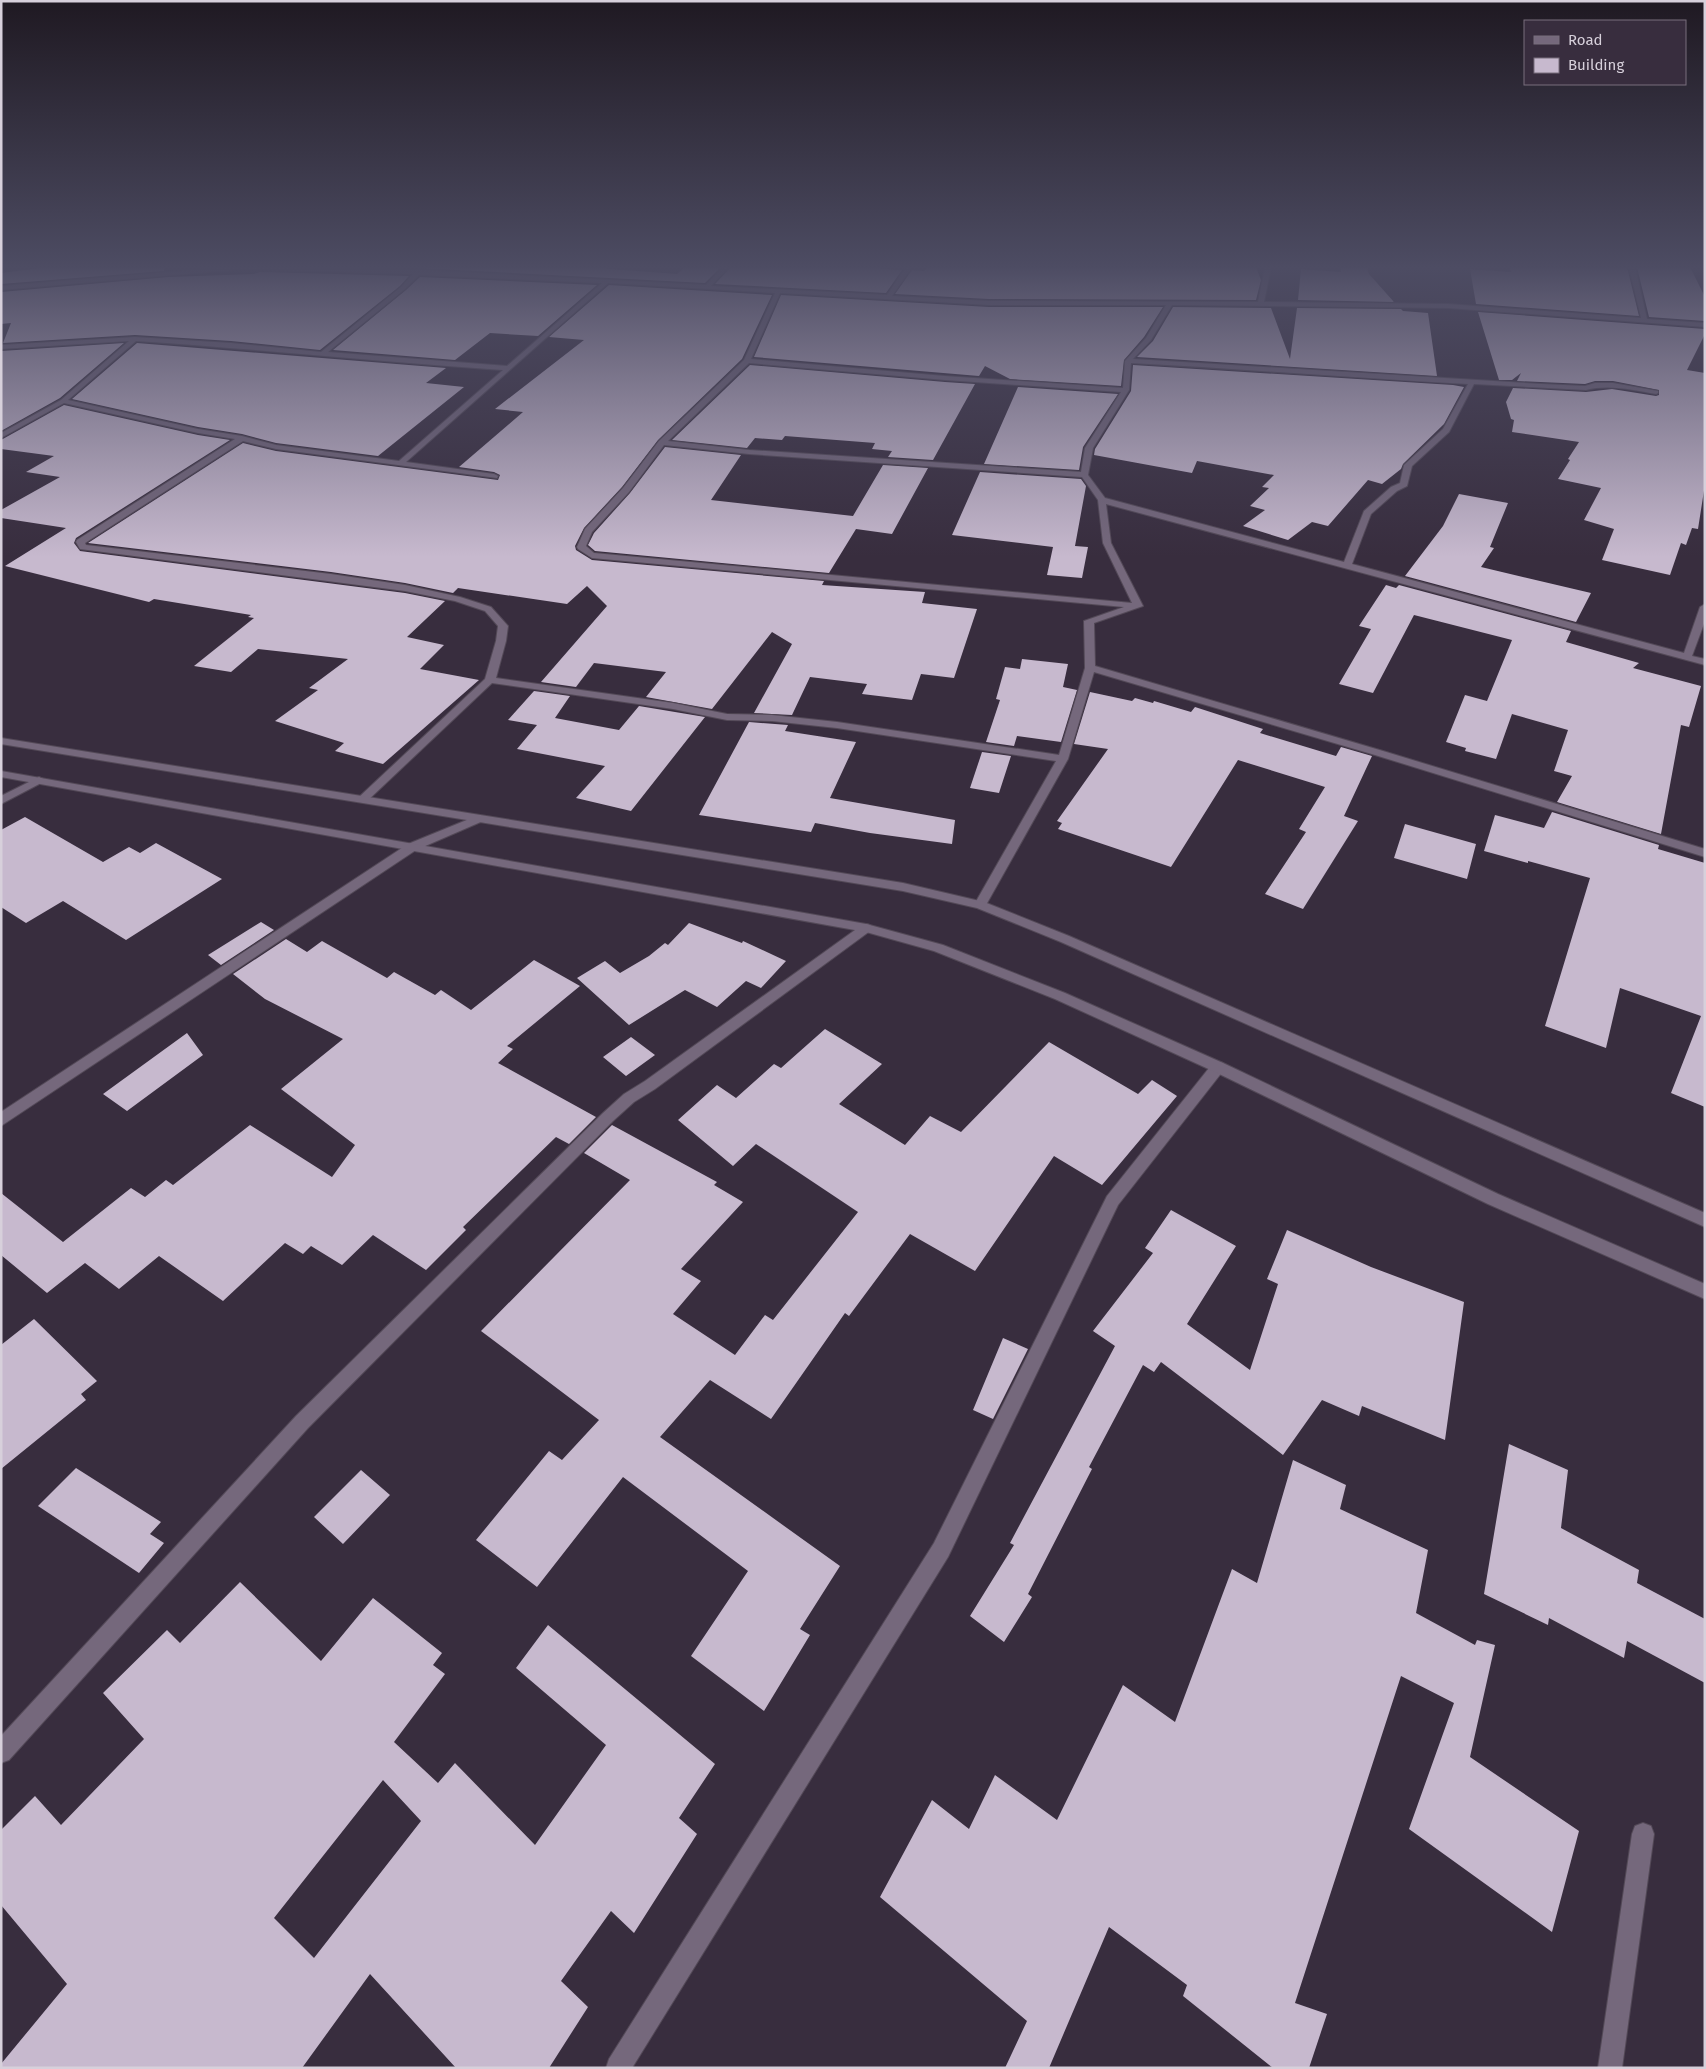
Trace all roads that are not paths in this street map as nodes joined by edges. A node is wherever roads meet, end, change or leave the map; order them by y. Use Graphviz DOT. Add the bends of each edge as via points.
graph roads {
  1 [pos="106,364"];
  2 [pos="436,364"];
  3 [pos="512,364"];
  4 [pos="744,364"];
  5 [pos="777,364"];
  6 [pos="1128,364"];
  7 [pos="1188,364"];
  8 [pos="507,368"];
  9 [pos="1472,382"];
  10 [pos="1126,390"];
  11 [pos="1656,392"];
  12 [pos="63,401"];
  13 [pos="1,436"];
  14 [pos="242,438"];
  15 [pos="662,443"];
  16 [pos="402,462"];
  17 [pos="1084,475"];
  18 [pos="494,476"];
  19 [pos="1102,500"];
  20 [pos="1347,566"];
  21 [pos="1138,606"];
  22 [pos="1705,608"];
  23 [pos="1687,657"];
  24 [pos="1705,662"];
  25 [pos="1090,668"];
  26 [pos="490,680"];
  27 [pos="1,741"];
  28 [pos="1063,759"];
  29 [pos="1,774"];
  30 [pos="39,780"];
  31 [pos="362,800"];
  32 [pos="1,801"];
  33 [pos="479,819"];
  34 [pos="412,847"];
  35 [pos="1705,853"];
  36 [pos="980,905"];
  37 [pos="866,928"];
  38 [pos="1218,1068"];
  39 [pos="1,1120"];
  40 [pos="1705,1220"];
  41 [pos="1705,1292"];
  42 [pos="1,1752"];
  43 [pos="1643,1834"];
  44 [pos="618,2068"];
  45 [pos="1610,2068"];
  1 -- 12 [label="street"];
  2 -- 8 [label="street"];
  3 -- 8 [label="street"];
  4 -- 15 [label="street"];
  5 -- 10 [label="street"];
  6 -- 10 [label="street"];
  7 -- 9 [label="street"];
  8 -- 16 [label="street"];
  9 -- 11 [label="street" via="1586,388 1595,385"];
  9 -- 20 [label="street" via="1446,430 1408,465 1404,484 1367,513"];
  10 -- 17 [label="street" via="1089,448"];
  12 -- 13 [label="street"];
  12 -- 14 [label="street"];
  14 -- 16 [label="street" via="276,447"];
  14 -- 26 [label="street" via="80,542 83,547 331,577 457,599 488,609 503,626"];
  15 -- 17 [label="street"];
  15 -- 21 [label="street" via="626,490 588,531 581,547 592,554"];
  16 -- 18 [label="street"];
  17 -- 19 [label="street"];
  19 -- 20 [label="street"];
  19 -- 21 [label="street" via="1107,542"];
  20 -- 23 [label="street"];
  21 -- 25 [label="street" via="1089,621"];
  22 -- 23 [label="street"];
  23 -- 24 [label="street"];
  25 -- 28 [label="street"];
  25 -- 35 [label="street"];
  26 -- 28 [label="street" via="727,717 837,725"];
  26 -- 31 [label="street"];
  27 -- 31 [label="street"];
  28 -- 36 [label="street"];
  29 -- 30 [label="street"];
  30 -- 32 [label="street"];
  30 -- 34 [label="street"];
  31 -- 33 [label="street"];
  33 -- 34 [label="street"];
  33 -- 36 [label="street" via="903,887"];
  34 -- 37 [label="street"];
  34 -- 39 [label="street"];
  36 -- 40 [label="street" via="1065,939"];
  37 -- 38 [label="street" via="938,948 1060,996"];
  37 -- 42 [label="street" via="608,1116 302,1422"];
  38 -- 41 [label="street" via="1494,1199"];
  38 -- 44 [label="street" via="1112,1201 941,1550"];
  43 -- 45 [label="street"];
}
